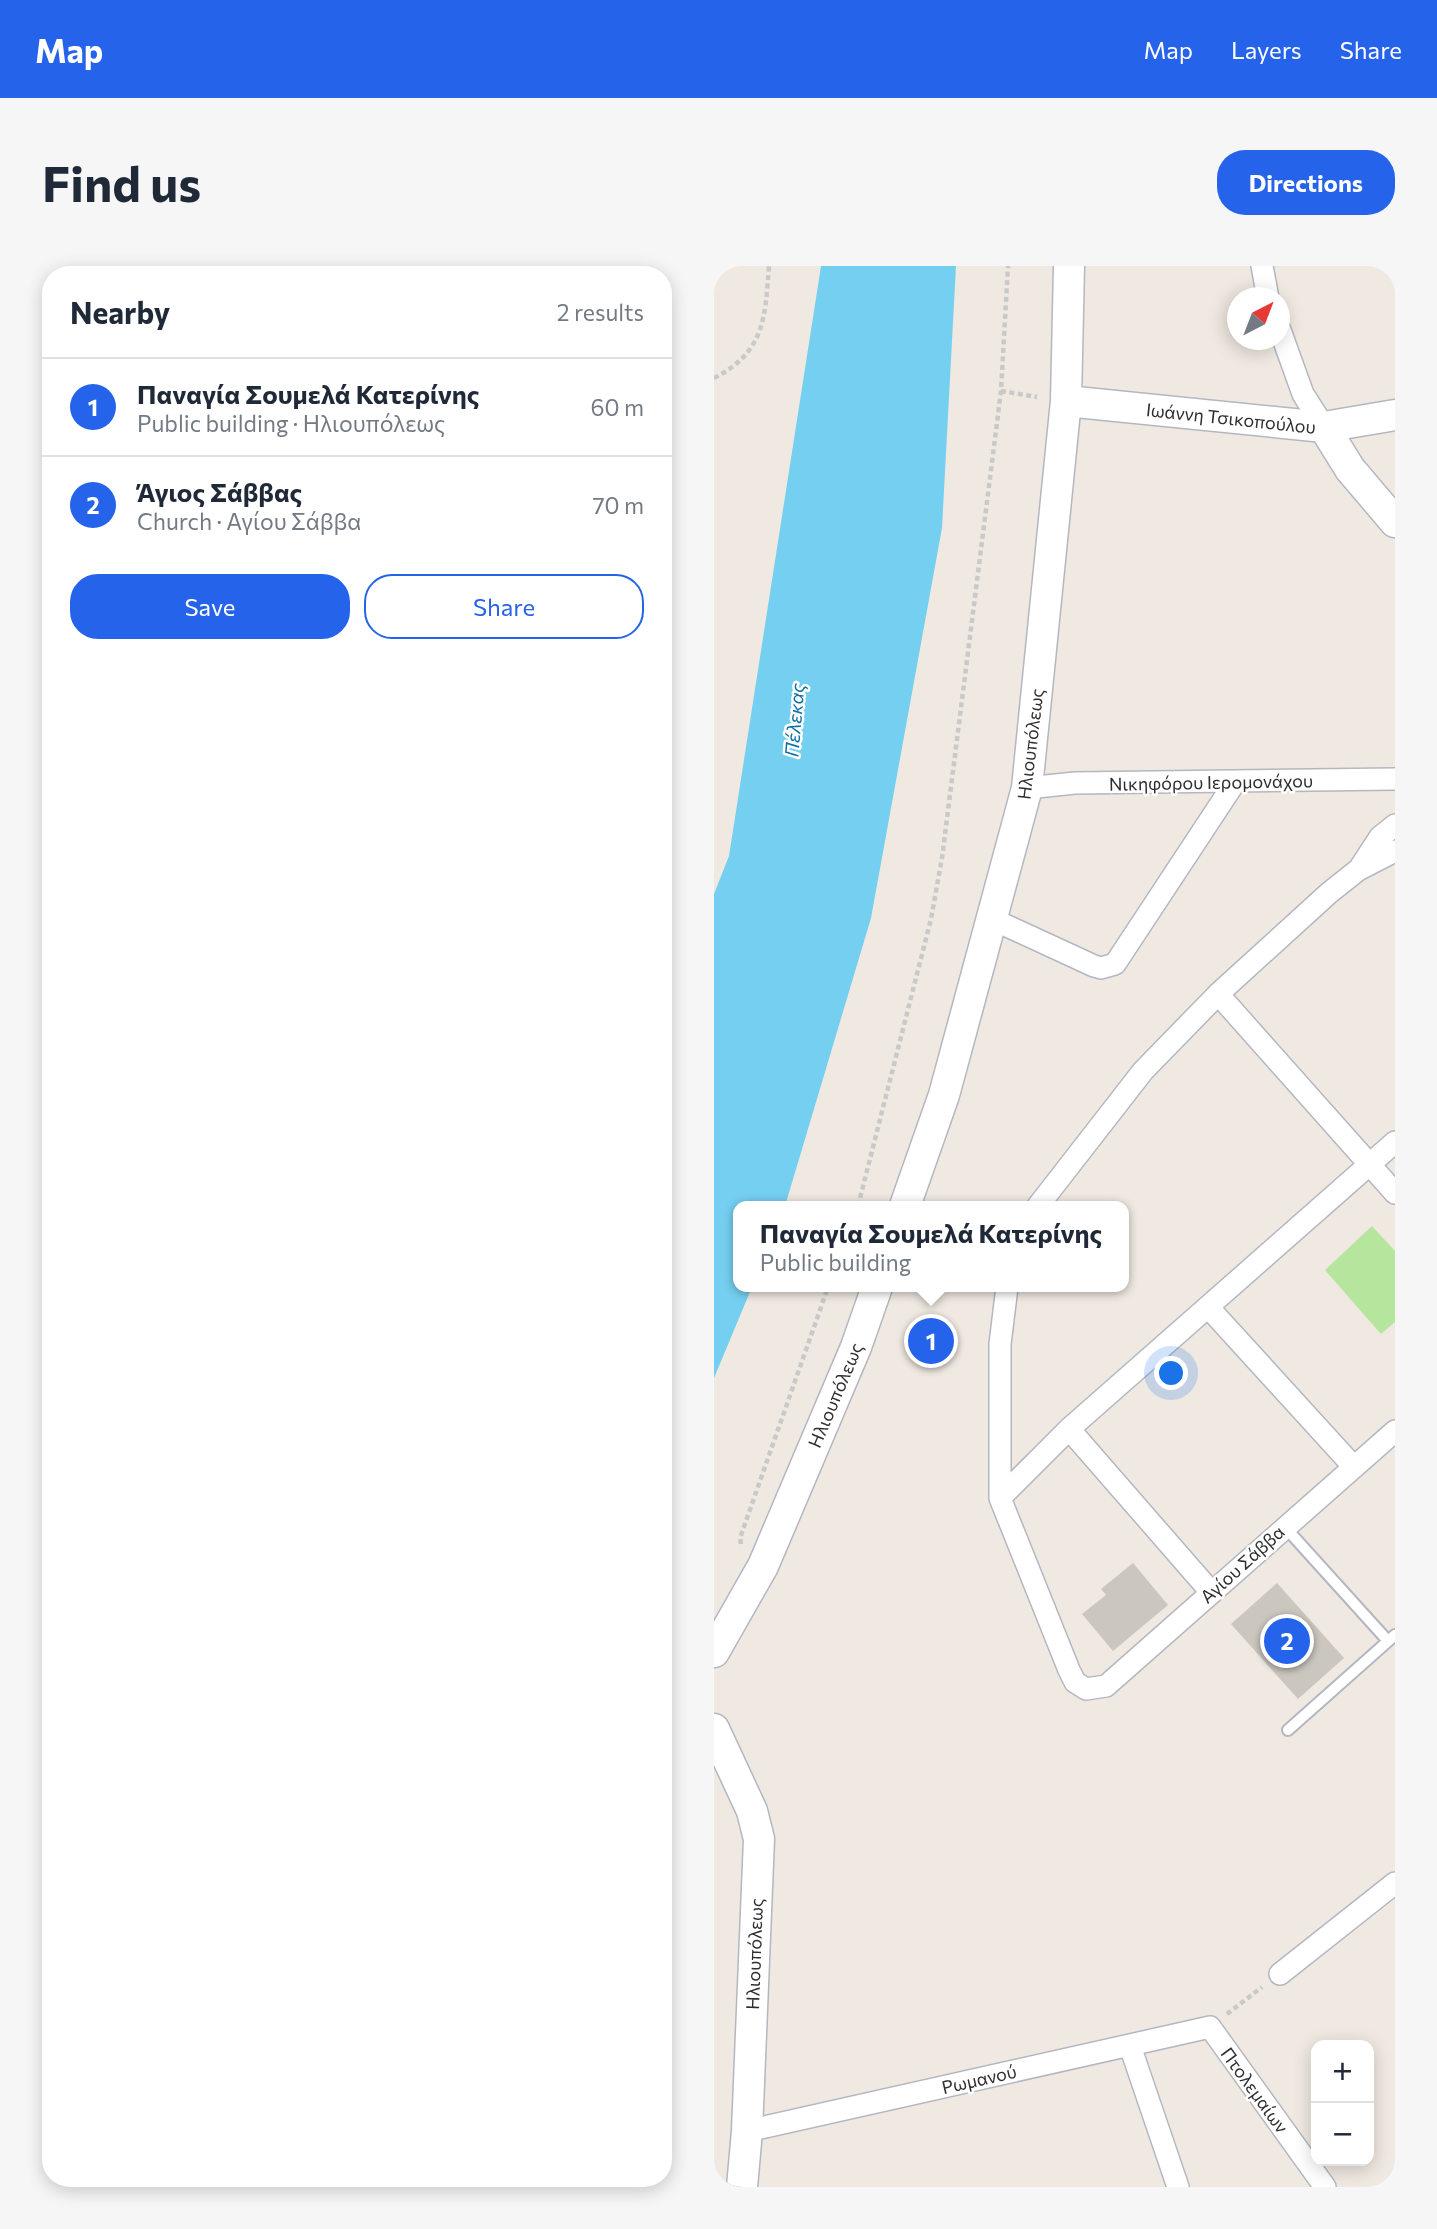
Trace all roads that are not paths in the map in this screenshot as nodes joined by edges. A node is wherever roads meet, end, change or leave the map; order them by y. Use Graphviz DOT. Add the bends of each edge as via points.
graph roads {
  1 [pos="1069,266"];
  2 [pos="1262,266"];
  3 [pos="1266,287"];
  4 [pos="1286,350"];
  5 [pos="1066,401"];
  6 [pos="1395,415"];
  7 [pos="1324,427"];
  8 [pos="1395,522"];
  9 [pos="1395,779"];
  10 [pos="1235,782"];
  11 [pos="1027,788"];
  12 [pos="1395,825"];
  13 [pos="1395,851"];
  14 [pos="1357,870"];
  15 [pos="992,919"];
  16 [pos="1218,994"];
  17 [pos="1395,1142"];
  18 [pos="1369,1165"];
  19 [pos="1395,1193"];
  20 [pos="907,1201"];
  21 [pos="1042,1201"];
  22 [pos="875,1292"];
  23 [pos="1006,1292"];
  24 [pos="1208,1307"];
  25 [pos="1069,1429"];
  26 [pos="1395,1431"];
  27 [pos="1353,1465"];
  28 [pos="1000,1497"];
  29 [pos="1284,1526"];
  30 [pos="1211,1592"];
  31 [pos="1391,1638"];
  32 [pos="714,1652"];
  33 [pos="714,1730"];
  34 [pos="1288,1730"];
  35 [pos="1395,1883"];
  36 [pos="1280,1974"];
  37 [pos="1210,2027"];
  38 [pos="1130,2046"];
  39 [pos="747,2131"];
  40 [pos="741,2187"];
  41 [pos="1178,2187"];
  42 [pos="1325,2187"];
  1 -- 5 [label="street, Ηλιουπόλεως"];
  2 -- 3 [label="street"];
  4 -- 7 [label="street" via="1303,394"];
  5 -- 7 [label="street, Ιωάννη Τσικοπούλου"];
  5 -- 11 [label="street, Ηλιουπόλεως"];
  6 -- 7 [label="street, Ιωάννη Τσικοπούλου"];
  7 -- 8 [label="street" via="1350,469"];
  9 -- 10 [label="street, Νικηφόρου Ιερομονάχου"];
  10 -- 11 [label="street, Νικηφόρου Ιερομονάχου" via="1074,783"];
  10 -- 15 [label="street" via="1115,964 1094,966"];
  11 -- 15 [label="street, Ηλιουπόλεως"];
  12 -- 14 [label="street" via="1380,837"];
  13 -- 14 [label="street"];
  14 -- 16 [label="street"];
  15 -- 20 [label="street, Ηλιουπόλεως" via="944,1095"];
  16 -- 18 [label="street"];
  16 -- 21 [label="street" via="1143,1072"];
  17 -- 18 [label="street"];
  18 -- 19 [label="street"];
  18 -- 24 [label="street"];
  22 -- 32 [label="street, Ηλιουπόλεως" via="763,1566"];
  23 -- 28 [label="street" via="1000,1344"];
  24 -- 25 [label="street"];
  24 -- 27 [label="street"];
  25 -- 28 [label="street"];
  25 -- 30 [label="street"];
  26 -- 27 [label="street, Αγίου Σάββα"];
  27 -- 29 [label="street, Αγίου Σάββα"];
  28 -- 30 [label="street, Αγίου Σάββα" via="1069,1671 1086,1689 1106,1685"];
  29 -- 30 [label="street, Αγίου Σάββα"];
  29 -- 31 [label="lane"];
  31 -- 34 [label="lane"];
  33 -- 39 [label="street, Ηλιουπόλεως" via="752,1811 759,1839"];
  35 -- 36 [label="street"];
  37 -- 38 [label="street, Ρωμανού"];
  37 -- 42 [label="street, Πτολεμαίων"];
  38 -- 39 [label="street, Ρωμανού"];
  38 -- 41 [label="street"];
  39 -- 40 [label="street, Ηλιουπόλεως"];
}
